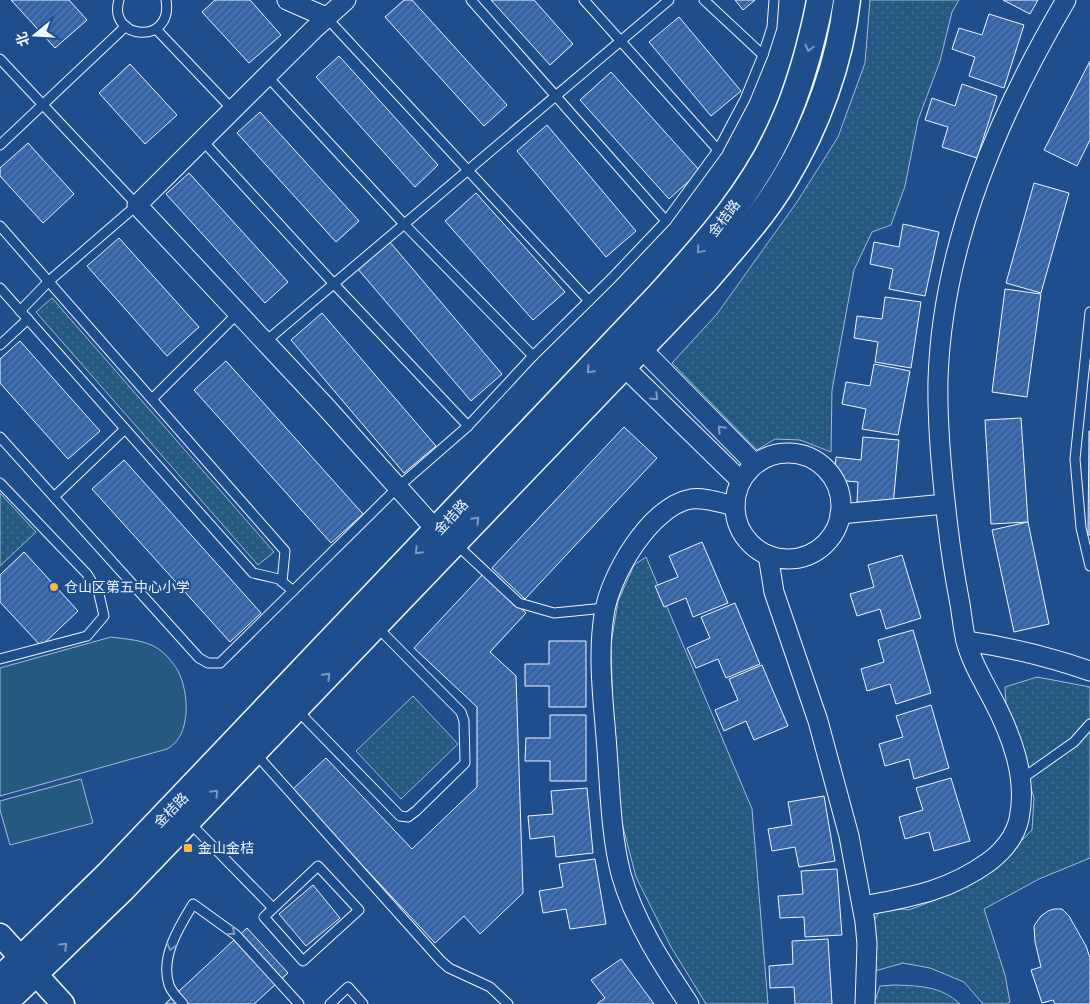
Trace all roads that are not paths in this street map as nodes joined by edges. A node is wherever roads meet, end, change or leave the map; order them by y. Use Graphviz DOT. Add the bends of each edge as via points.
graph roads {
  1 [pos="119,0"];
  2 [pos="166,0"];
  3 [pos="287,0"];
  4 [pos="319,0"];
  5 [pos="346,0"];
  6 [pos="471,0"];
  7 [pos="584,0"];
  8 [pos="669,0"];
  9 [pos="704,0"];
  10 [pos="774,0"];
  11 [pos="820,0"];
  12 [pos="847,0"];
  13 [pos="1066,0"];
  14 [pos="326,17"];
  15 [pos="126,26"];
  16 [pos="156,28"];
  17 [pos="620,41"];
  18 [pos="763,55"];
  19 [pos="0,59"];
  20 [pos="267,76"];
  21 [pos="556,96"];
  22 [pos="43,105"];
  23 [pos="233,110"];
  24 [pos="202,140"];
  25 [pos="0,145"];
  26 [pos="718,150"];
  27 [pos="467,171"];
  28 [pos="137,205"];
  29 [pos="666,221"];
  30 [pos="404,224"];
  31 [pos="0,226"];
  32 [pos="49,281"];
  33 [pos="334,284"];
  34 [pos="0,288"];
  35 [pos="588,301"];
  36 [pos="20,310"];
  37 [pos="1090,312"];
  38 [pos="238,313"];
  39 [pos="28,319"];
  40 [pos="265,342"];
  41 [pos="0,345"];
  42 [pos="624,349"];
  43 [pos="533,356"];
  44 [pos="152,399"];
  45 [pos="468,426"];
  46 [pos="125,429"];
  47 [pos="0,438"];
  48 [pos="755,464"];
  49 [pos="741,481"];
  50 [pos="0,483"];
  51 [pos="398,487"];
  52 [pos="54,497"];
  53 [pos="945,504"];
  54 [pos="735,506"];
  55 [pos="840,514"];
  56 [pos="446,537"];
  57 [pos="768,555"];
  58 [pos="1090,566"];
  59 [pos="282,582"];
  60 [pos="293,590"];
  61 [pos="605,608"];
  62 [pos="376,625"];
  63 [pos="966,641"];
  64 [pos="0,659"];
  65 [pos="1090,671"];
  66 [pos="295,708"];
  67 [pos="1090,724"];
  68 [pos="254,752"];
  69 [pos="1020,780"];
  70 [pos="188,821"];
  71 [pos="863,906"];
  72 [pos="273,908"];
  73 [pos="0,935"];
  74 [pos="29,966"];
  75 [pos="0,980"];
  76 [pos="3,1004"];
  77 [pos="63,1004"];
  78 [pos="183,1004"];
  79 [pos="299,1004"];
  80 [pos="330,1004"];
  81 [pos="363,1004"];
  82 [pos="508,1004"];
  83 [pos="689,1004"];
  84 [pos="865,1004"];
  1 -- 15 [label="lane" via="120,20"];
  2 -- 16 [label="lane" via="166,15"];
  3 -- 14 [label="street"];
  4 -- 14 [label="street"];
  5 -- 14 [label="street"];
  6 -- 21 [label="lane"];
  7 -- 17 [label="lane"];
  8 -- 17 [label="lane"];
  9 -- 18 [label="lane"];
  10 -- 18 [label="lane" via="772,27"];
  11 -- 42 [label="main road, 金桔路, one-way" via="799,84 786,119 768,152 728,215 681,271"];
  12 -- 42 [label="main road" via="830,81 784,180 704,282"];
  13 -- 53 [label="street" via="1043,39 995,140 958,250 947,300 938,378"];
  14 -- 20 [label="street"];
  14 -- 27 [label="lane"];
  15 -- 16 [label="lane" via="140,33"];
  15 -- 22 [label="lane"];
  16 -- 23 [label="lane"];
  17 -- 21 [label="lane"];
  17 -- 26 [label="lane"];
  18 -- 26 [label="lane"];
  19 -- 22 [label="lane"];
  20 -- 23 [label="street"];
  20 -- 30 [label="lane"];
  21 -- 27 [label="lane"];
  21 -- 29 [label="lane"];
  22 -- 25 [label="lane"];
  22 -- 28 [label="lane"];
  23 -- 24 [label="street"];
  24 -- 28 [label="street"];
  24 -- 33 [label="lane"];
  26 -- 29 [label="lane"];
  27 -- 30 [label="lane"];
  27 -- 35 [label="lane"];
  28 -- 32 [label="lane"];
  28 -- 38 [label="street"];
  29 -- 35 [label="lane"];
  30 -- 33 [label="lane"];
  30 -- 43 [label="lane"];
  31 -- 32 [label="lane"];
  32 -- 36 [label="lane"];
  32 -- 44 [label="lane"];
  33 -- 40 [label="lane"];
  33 -- 45 [label="lane"];
  34 -- 36 [label="lane"];
  35 -- 43 [label="lane"];
  36 -- 39 [label="lane"];
  37 -- 58 [label="lane" via="1075,459 1080,528"];
  38 -- 40 [label="street"];
  38 -- 44 [label="lane"];
  39 -- 41 [label="lane"];
  39 -- 46 [label="lane"];
  40 -- 51 [label="street"];
  48 -- 42 [label="street, one-way"];
  42 -- 49 [label="street, one-way"];
  42 -- 56 [label="main road, 金桔路"];
  43 -- 45 [label="lane"];
  44 -- 59 [label="lane" via="285,551"];
  45 -- 51 [label="lane"];
  46 -- 52 [label="lane"];
  46 -- 59 [label="lane" via="254,573"];
  47 -- 52 [label="lane"];
  48 -- 49 [label="street"];
  48 -- 55 [label="street" via="765,457 781,453 798,453 814,460 828,471 838,487"];
  49 -- 54 [label="street"];
  50 -- 64 [label="lane" via="87,574 99,594 104,616 87,636"];
  51 -- 56 [label="street"];
  51 -- 60 [label="lane"];
  52 -- 60 [label="lane" via="199,658 208,663 220,663"];
  53 -- 55 [label="street"];
  53 -- 63 [label="street"];
  54 -- 57 [label="street" via="740,530 750,544"];
  54 -- 61 [label="street" via="693,499 664,511 622,565"];
  55 -- 57 [label="street" via="830,539 816,551 800,558 782,559"];
  56 -- 61 [label="lane" via="519,603 554,613"];
  56 -- 62 [label="main road"];
  56 -- 74 [label="main road, 金桔路, one-way" via="108,875"];
  57 -- 71 [label="street" via="774,592 835,782"];
  59 -- 60 [label="lane"];
  61 -- 83 [label="street" via="601,652 605,722 621,873 639,921"];
  66 -- 62 [label="main road, one-way"];
  62 -- 66 [label="lane" via="461,712 465,763 416,811 408,817 400,816"];
  63 -- 65 [label="street" via="1016,649"];
  63 -- 69 [label="street" via="1008,733"];
  66 -- 68 [label="main road"];
  67 -- 69 [label="lane" via="1074,742"];
  70 -- 68 [label="main road, one-way"];
  68 -- 82 [label="lane" via="440,961 490,987"];
  69 -- 71 [label="street" via="1019,820 1012,838 1002,851 948,886"];
  70 -- 72 [label="lane"];
  74 -- 70 [label="main road, one-way" via="122,889"];
  71 -- 84 [label="street" via="867,944"];
  72 -- 72 [label="lane" via="318,866 359,910 304,961 264,917"];
  73 -- 74 [label="street"];
  74 -- 75 [label="main road, 金桔路"];
  74 -- 76 [label="main road"];
  74 -- 77 [label="street"];
  78 -- 79 [label="lane" via="169,986 167,966 175,934 192,904 236,935"];
  80 -- 81 [label="lane" via="348,987"];
}
